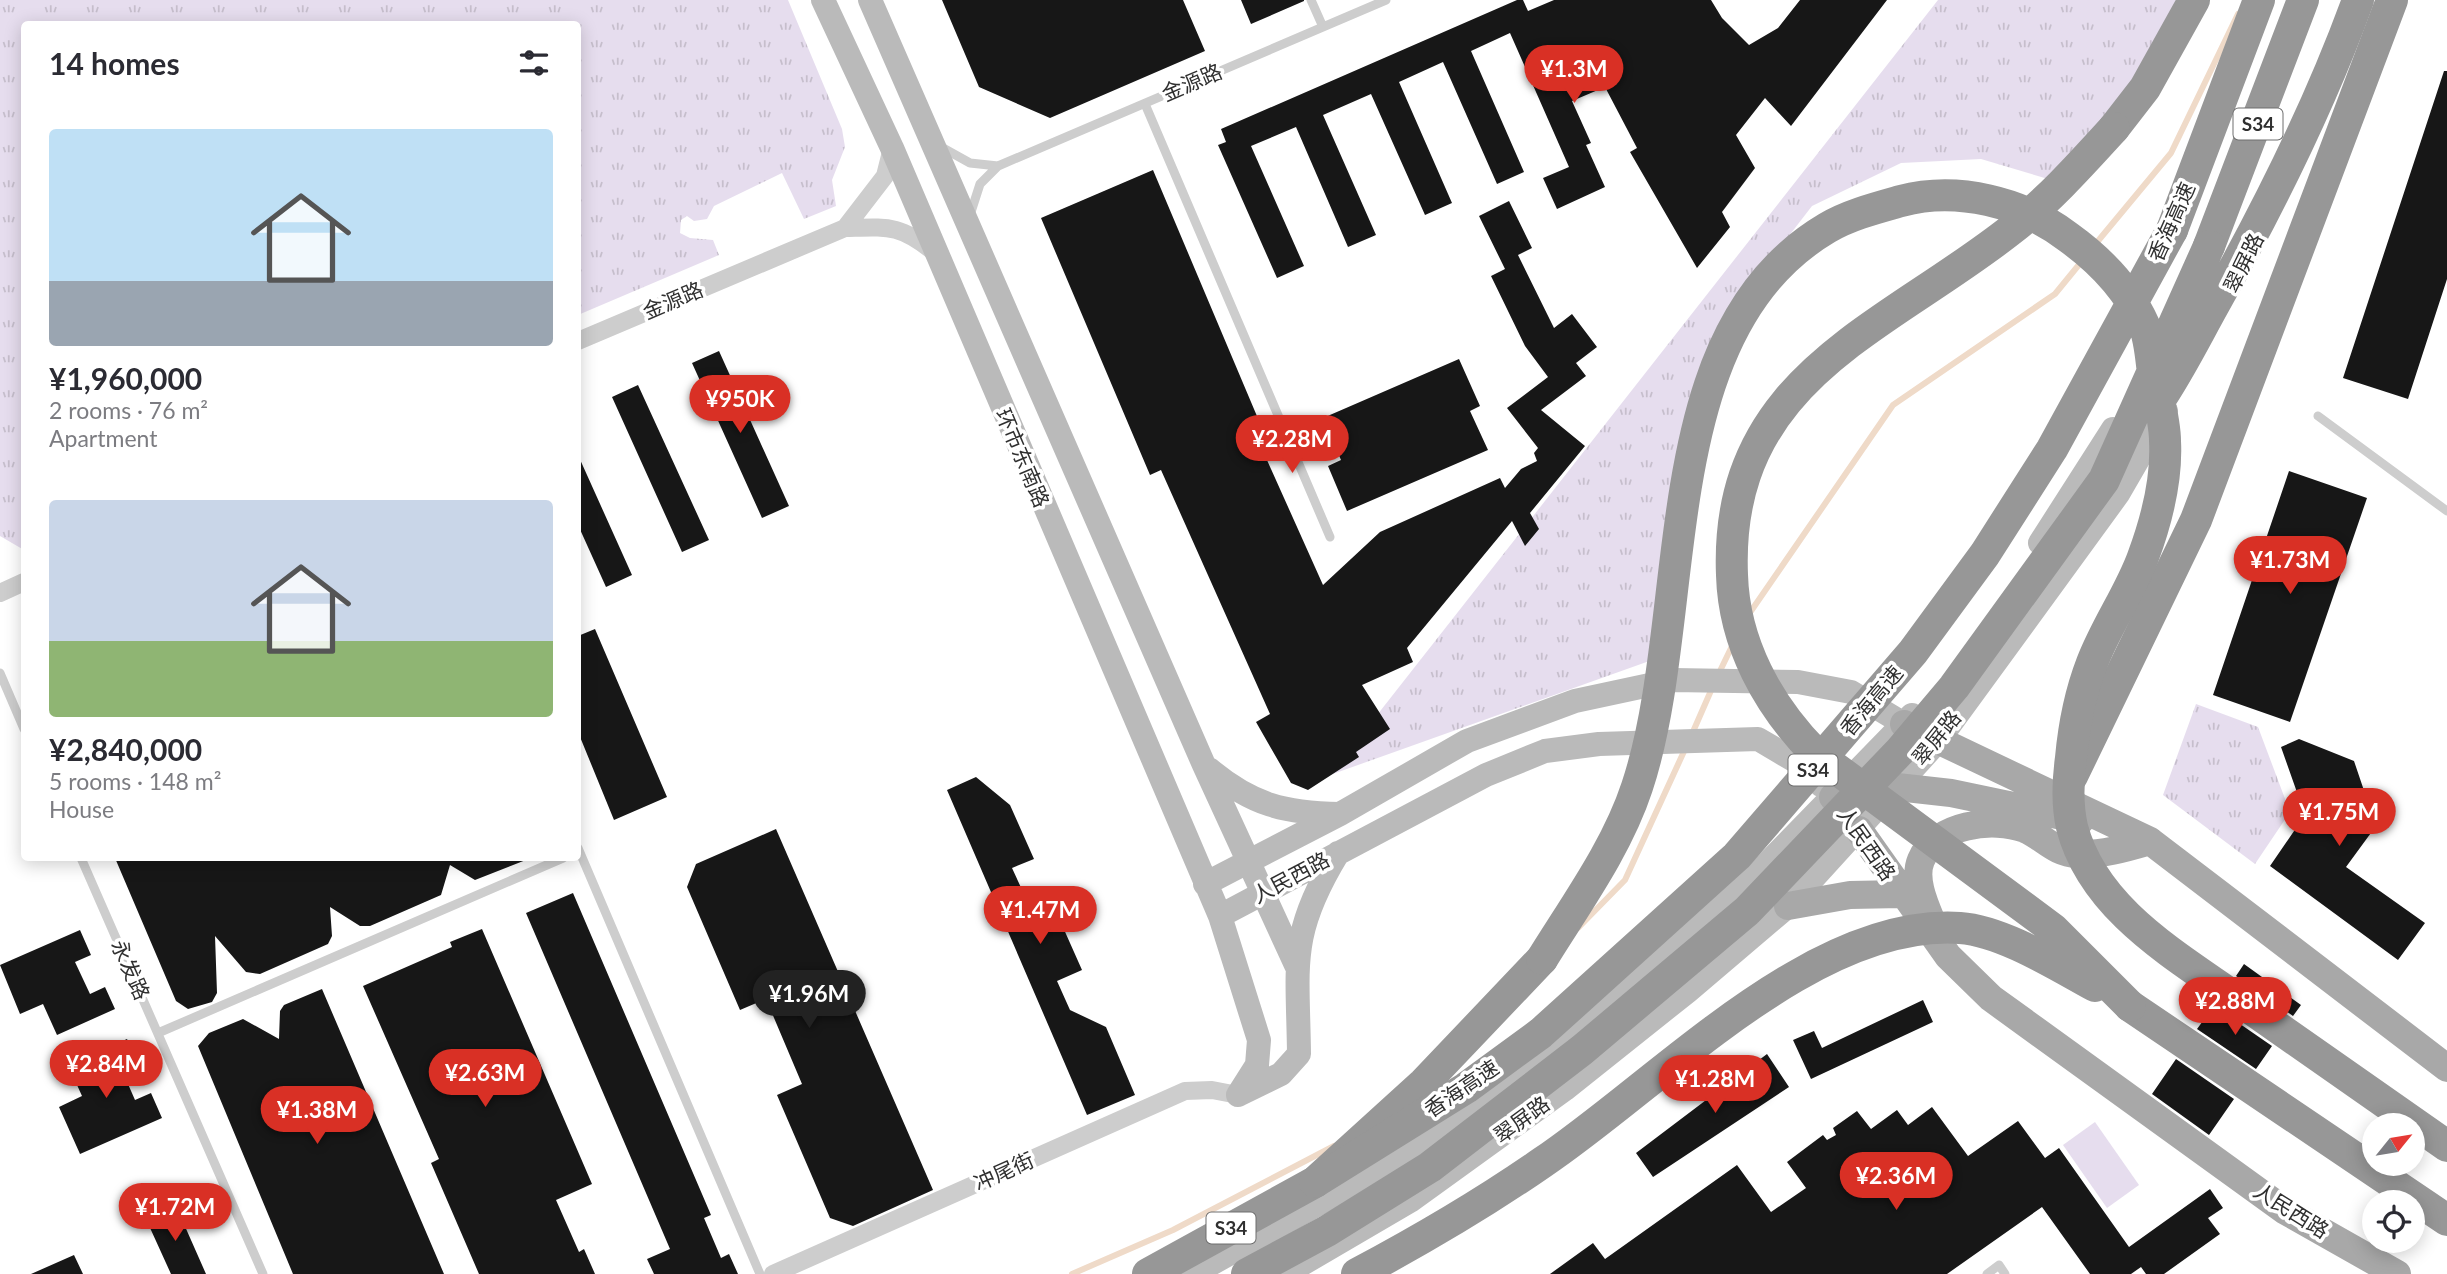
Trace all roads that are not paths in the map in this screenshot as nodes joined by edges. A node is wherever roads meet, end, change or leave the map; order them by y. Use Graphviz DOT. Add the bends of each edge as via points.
graph roads {
  1 [pos="823,0"];
  2 [pos="870,0"];
  3 [pos="1311,0"];
  4 [pos="1386,0"];
  5 [pos="2194,0"];
  6 [pos="2259,0"];
  7 [pos="2303,0"];
  8 [pos="2309,0"];
  9 [pos="2348,0"];
  10 [pos="2358,0"];
  11 [pos="2392,0"];
  12 [pos="1322,27"];
  13 [pos="1145,104"];
  14 [pos="926,131"];
  15 [pos="892,148"];
  16 [pos="998,166"];
  17 [pos="845,228"];
  18 [pos="973,241"];
  19 [pos="934,252"];
  20 [pos="581,340"];
  21 [pos="2318,416"];
  22 [pos="2104,480"];
  23 [pos="2447,511"];
  24 [pos="1330,537"];
  25 [pos="21,583"];
  26 [pos="0,593"];
  27 [pos="0,673"];
  28 [pos="21,722"];
  29 [pos="1905,724"];
  30 [pos="1938,741"];
  31 [pos="1203,765"];
  32 [pos="2068,783"];
  33 [pos="1897,786"];
  34 [pos="1833,797"];
  35 [pos="1340,814"];
  36 [pos="2101,820"];
  37 [pos="1859,830"];
  38 [pos="2150,841"];
  39 [pos="1338,853"];
  40 [pos="581,857"];
  41 [pos="82,861"];
  42 [pos="556,861"];
  43 [pos="1249,863"];
  44 [pos="1205,884"];
  45 [pos="1262,894"];
  46 [pos="1901,894"];
  47 [pos="1788,906"];
  48 [pos="1220,916"];
  49 [pos="1948,956"];
  50 [pos="1296,965"];
  51 [pos="2130,1006"];
  52 [pos="158,1033"];
  53 [pos="2441,1058"];
  54 [pos="1238,1095"];
  55 [pos="2447,1146"];
  56 [pos="1315,1182"];
  57 [pos="2447,1220"];
  58 [pos="263,1274"];
  59 [pos="760,1274"];
  60 [pos="773,1274"];
  61 [pos="1148,1274"];
  62 [pos="1193,1274"];
  63 [pos="1247,1274"];
  64 [pos="1285,1274"];
  65 [pos="1357,1274"];
  66 [pos="1987,1274"];
  67 [pos="2006,1274"];
  68 [pos="2397,1274"];
  1 -- 15 [label="main road, 环市东南路"];
  2 -- 14 [label="main road, 环市东南路"];
  3 -- 12 [label="lane"];
  4 -- 12 [label="lane, 金源路"];
  5 -- 51 [label="highway, bridge" via="2145,88 2062,184 2012,229 1859,333 1789,397 1746,467 1736,502 1731,554 1737,622 1750,661 1789,726 1815,753 2053,929"];
  6 -- 56 [label="highway, 香海高速 / S34, bridge" via="2172,230 2052,449 1985,554 1913,652 1737,856 1541,1033 1466,1088"];
  7 -- 22 [label="highway, 香海高速 / S34, bridge" via="2209,246"];
  8 -- 29 [label="main road, 翠屏路" via="2244,185 2179,316 2087,474 1982,628"];
  9 -- 30 [label="main road, 翠屏路" via="2281,187 2203,348 2118,494"];
  10 -- 22 [label="highway, bridge" via="2331,73 2238,263 2166,391"];
  11 -- 32 [label="highway" via="2196,520"];
  12 -- 13 [label="lane, 金源路"];
  13 -- 16 [label="lane, 金源路"];
  13 -- 24 [label="lane"];
  14 -- 16 [label="lane" via="959,160"];
  14 -- 18 [label="main road, 环市东南路"];
  15 -- 17 [label="street" via="885,176"];
  15 -- 19 [label="main road, 环市东南路"];
  16 -- 18 [label="lane" via="974,197 970,211"];
  17 -- 19 [label="street" via="886,227 909,232"];
  17 -- 20 [label="street, 金源路"];
  18 -- 31 [label="main road, 环市东南路"];
  19 -- 44 [label="main road, 环市东南路"];
  21 -- 23 [label="lane"];
  22 -- 63 [label="highway, 香海高速 / S34, bridge" via="1945,698 1747,911 1582,1050 1430,1167"];
  25 -- 26 [label="street"];
  27 -- 28 [label="lane"];
  29 -- 30 [label="main road"];
  29 -- 34 [label="main road, 翠屏路"];
  29 -- 35 [label="main road" via="1851,692 1798,682 1673,680 1575,701 1467,741"];
  30 -- 33 [label="main road, 翠屏路"];
  30 -- 36 [label="main road"];
  31 -- 35 [label="main road" via="1236,791 1272,807"];
  31 -- 43 [label="main road, 环市东南路"];
  32 -- 55 [label="highway, bridge" via="2072,828 2091,869 2125,917"];
  32 -- 56 [label="highway, bridge" via="2076,715 2089,672 2144,556 2159,502 2165,441 2145,327 2113,275 2050,223 1996,201 1949,197 1913,198 1870,209 1830,226 1790,254 1754,293 1725,343 1695,437 1656,712 1636,789 1597,872 1542,959 1424,1083"];
  33 -- 34 [label="main road"];
  33 -- 36 [label="main road" via="2078,820"];
  33 -- 37 [label="main road, 翠屏路"];
  34 -- 37 [label="main road, 人民西路"];
  34 -- 39 [label="main road, 人民西路" via="1797,761 1758,739 1599,744 1545,751 1486,775"];
  34 -- 62 [label="main road, 翠屏路" via="1758,874 1629,986 1454,1121"];
  35 -- 43 [label="main road"];
  36 -- 38 [label="main road"];
  37 -- 46 [label="main road, 人民西路"];
  37 -- 47 [label="main road, 翠屏路"];
  38 -- 49 [label="main road" via="2114,852 2076,854 2053,849 2026,830 2000,824 1968,826 1942,836 1921,860 1919,877 1925,906"];
  38 -- 53 [label="main road"];
  39 -- 45 [label="main road, 人民西路"];
  39 -- 50 [label="main road" via="1307,910"];
  40 -- 59 [label="lane"];
  41 -- 52 [label="lane, 永发路"];
  42 -- 52 [label="lane"];
  43 -- 44 [label="main road"];
  43 -- 45 [label="main road, 环市东南路"];
  44 -- 48 [label="main road, 环市东南路"];
  45 -- 48 [label="main road, 人民西路"];
  45 -- 50 [label="main road, 环市东南路"];
  46 -- 47 [label="main road" via="1850,895"];
  46 -- 49 [label="main road, 人民西路"];
  47 -- 64 [label="main road, 翠屏路" via="1553,1097 1410,1201"];
  48 -- 54 [label="main road, 环市东南路" via="1259,1040 1256,1065"];
  49 -- 68 [label="main road, 人民西路" via="1992,998 2284,1210"];
  50 -- 54 [label="main road" via="1299,1054 1281,1074"];
  51 -- 57 [label="highway"];
  51 -- 65 [label="highway, bridge" via="1992,935 1960,928 1881,937 1816,965 1755,1001 1544,1162"];
  52 -- 58 [label="lane, 永发路"];
  54 -- 60 [label="street, 冲尾街" via="1185,1091"];
  56 -- 61 [label="highway, 香海高速 / S34"];
  66 -- 67 [label="lane" via="1999,1265"];
}
